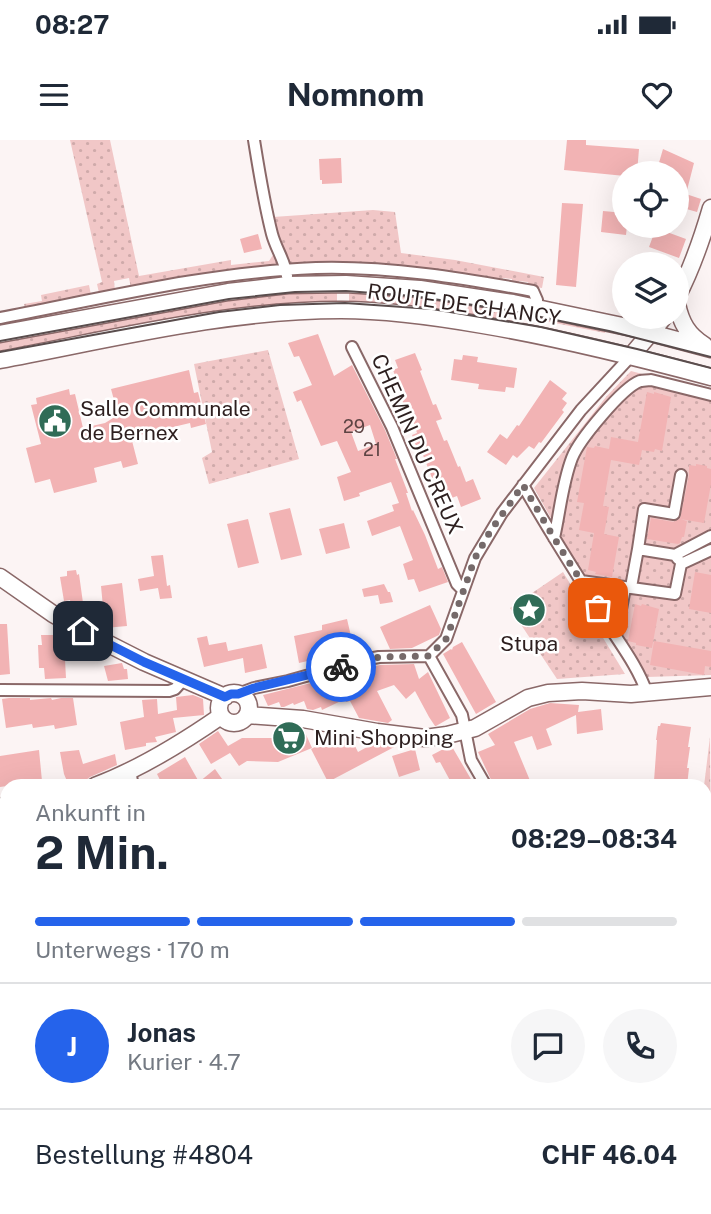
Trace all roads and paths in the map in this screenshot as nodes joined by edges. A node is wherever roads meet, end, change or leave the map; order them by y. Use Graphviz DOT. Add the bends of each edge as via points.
graph roads {
  1 [pos="254,140"];
  2 [pos="711,208"];
  3 [pos="689,274"];
  4 [pos="287,278"];
  5 [pos="537,300"];
  6 [pos="0,318"];
  7 [pos="654,329"];
  8 [pos="687,329"];
  9 [pos="651,333"];
  10 [pos="0,334"];
  11 [pos="352,347"];
  12 [pos="710,349"];
  13 [pos="631,356"];
  14 [pos="0,360"];
  15 [pos="711,377"];
  16 [pos="711,395"];
  17 [pos="681,475"];
  18 [pos="523,485"];
  19 [pos="711,536"];
  20 [pos="554,538"];
  21 [pos="638,549"];
  22 [pos="711,550"];
  23 [pos="446,558"];
  24 [pos="678,559"];
  25 [pos="470,570"];
  26 [pos="0,577"];
  27 [pos="581,581"];
  28 [pos="628,587"];
  29 [pos="463,590"];
  30 [pos="616,636"];
  31 [pos="429,656"];
  32 [pos="184,679"];
  33 [pos="711,687"];
  34 [pos="0,690"];
  35 [pos="647,692"];
  36 [pos="232,696"];
  37 [pos="247,715"];
  38 [pos="221,716"];
  39 [pos="466,731"];
  40 [pos="131,778"];
  41 [pos="482,779"];
  1 -- 4 [label="street" via="275,244"];
  2 -- 3 [label="main road"];
  4 -- 5 [label="street" via="357,268 533,291"];
  4 -- 6 [label="street" via="234,275"];
  4 -- 9 [label="main road, ROUTE DE CHANCY" via="446,293"];
  4 -- 10 [label="main road, ROUTE DE CHANCY"];
  7 -- 9 [label="main road"];
  8 -- 12 [label="main road"];
  9 -- 12 [label="main road, ROUTE DE CHANCY"];
  9 -- 13 [label="main road"];
  11 -- 23 [label="street, CHEMIN DU CREUX" via="392,427"];
  13 -- 14 [label="main road, ROUTE DE CHANCY" via="461,321 345,310 223,319"];
  13 -- 15 [label="main road, ROUTE DE CHANCY"];
  13 -- 18 [label="street" via="595,392"];
  16 -- 20 [label="street" via="651,380 624,392 578,445"];
  17 -- 21 [label="street" via="674,514 644,509"];
  18 -- 20 [label="street"];
  18 -- 25 [label="street"];
  19 -- 24 [label="street"];
  20 -- 27 [label="street"];
  21 -- 24 [label="street"];
  21 -- 28 [label="street"];
  22 -- 24 [label="street"];
  23 -- 25 [label="street, CHEMIN DU CREUX"];
  23 -- 29 [label="street, CHEMIN DU CREUX"];
  24 -- 28 [label="street" via="675,594"];
  25 -- 29 [label="street"];
  26 -- 32 [label="main road" via="83,631"];
  27 -- 28 [label="street"];
  27 -- 30 [label="street"];
  28 -- 30 [label="street"];
  29 -- 31 [label="street" via="446,639"];
  30 -- 35 [label="street"];
  31 -- 36 [label="street" via="363,660"];
  31 -- 39 [label="street"];
  32 -- 34 [label="street" via="169,691"];
  32 -- 36 [label="main road"];
  33 -- 35 [label="main road"];
  35 -- 39 [label="main road" via="537,695"];
  36 -- 37 [label="main road" via="244,698"];
  36 -- 38 [label="main road" via="220,704"];
  37 -- 38 [label="main road" via="236,723"];
  37 -- 39 [label="main road" via="415,737"];
  38 -- 40 [label="main road"];
  39 -- 41 [label="street" via="471,760"];
}
